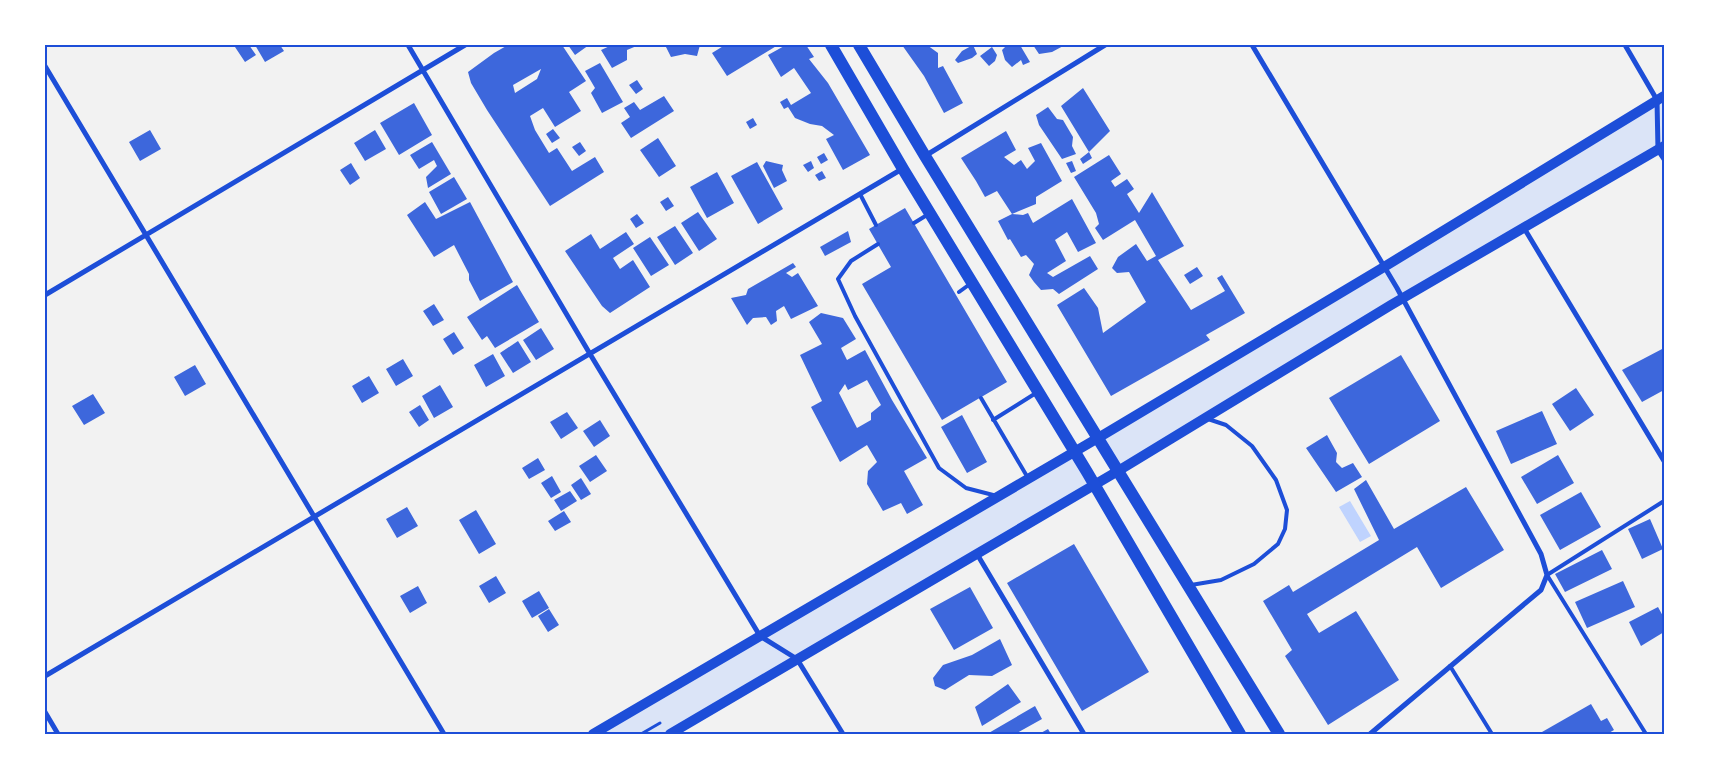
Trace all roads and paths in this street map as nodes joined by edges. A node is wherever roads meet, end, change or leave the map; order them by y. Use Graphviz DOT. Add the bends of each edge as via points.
graph roads {
  1 [pos="408,45"];
  2 [pos="465,45"];
  3 [pos="831,45"];
  4 [pos="859,45"];
  5 [pos="1105,45"];
  6 [pos="1252,45"];
  7 [pos="1625,45"];
  8 [pos="45,66"];
  9 [pos="423,70"];
  10 [pos="1661,98"];
  11 [pos="1661,148"];
  12 [pos="925,156"];
  13 [pos="1664,159"];
  14 [pos="903,169"];
  15 [pos="860,194"];
  16 [pos="930,214"];
  17 [pos="914,223"];
  18 [pos="876,225"];
  19 [pos="1523,227"];
  20 [pos="146,235"];
  21 [pos="878,244"];
  22 [pos="1384,267"];
  23 [pos="972,283"];
  24 [pos="959,292"];
  25 [pos="45,295"];
  26 [pos="1402,298"];
  27 [pos="590,354"];
  28 [pos="1038,391"];
  29 [pos="980,398"];
  30 [pos="1206,418"];
  31 [pos="993,420"];
  32 [pos="1098,438"];
  33 [pos="1075,452"];
  34 [pos="1664,461"];
  35 [pos="1118,471"];
  36 [pos="1028,478"];
  37 [pos="1095,485"];
  38 [pos="999,496"];
  39 [pos="1664,501"];
  40 [pos="314,517"];
  41 [pos="977,554"];
  42 [pos="1547,575"];
  43 [pos="1188,586"];
  44 [pos="760,636"];
  45 [pos="797,659"];
  46 [pos="1450,666"];
  47 [pos="45,676"];
  48 [pos="45,712"];
  49 [pos="58,734"];
  50 [pos="444,734"];
  51 [pos="593,734"];
  52 [pos="670,734"];
  53 [pos="843,734"];
  54 [pos="1084,734"];
  55 [pos="1240,734"];
  56 [pos="1279,734"];
  57 [pos="1370,734"];
  58 [pos="1492,734"];
  59 [pos="1646,734"];
  1 -- 9 [label="street"];
  2 -- 9 [label="street"];
  3 -- 14 [label="main road"];
  4 -- 12 [label="main road"];
  5 -- 12 [label="street"];
  6 -- 22 [label="street"];
  7 -- 10 [label="street"];
  8 -- 20 [label="street"];
  9 -- 20 [label="street"];
  9 -- 27 [label="street"];
  10 -- 11 [label="street"];
  10 -- 22 [label="main road"];
  11 -- 13 [label="street"];
  11 -- 19 [label="main road"];
  12 -- 32 [label="main road"];
  14 -- 15 [label="street"];
  14 -- 16 [label="main road"];
  15 -- 18 [label="lane"];
  15 -- 27 [label="street"];
  16 -- 17 [label="lane"];
  16 -- 23 [label="main road"];
  19 -- 26 [label="main road"];
  19 -- 34 [label="street"];
  20 -- 25 [label="street"];
  20 -- 40 [label="street"];
  21 -- 38 [label="lane" via="851,261 838,279 855,316 939,468 966,488"];
  22 -- 26 [label="street"];
  22 -- 32 [label="main road"];
  23 -- 24 [label="lane"];
  23 -- 28 [label="main road"];
  26 -- 30 [label="main road"];
  26 -- 42 [label="street" via="1541,554"];
  27 -- 40 [label="street"];
  27 -- 44 [label="street"];
  28 -- 31 [label="lane"];
  28 -- 33 [label="main road"];
  29 -- 31 [label="lane"];
  30 -- 35 [label="main road"];
  30 -- 43 [label="lane" via="1226,425 1252,446 1276,480 1287,510 1285,529 1278,544 1254,564 1221,580"];
  31 -- 36 [label="lane"];
  32 -- 33 [label="main road"];
  32 -- 35 [label="main road"];
  33 -- 36 [label="main road"];
  33 -- 37 [label="main road"];
  35 -- 37 [label="main road"];
  35 -- 43 [label="main road"];
  36 -- 38 [label="main road"];
  37 -- 41 [label="main road"];
  37 -- 55 [label="main road"];
  38 -- 44 [label="main road"];
  39 -- 42 [label="lane"];
  40 -- 47 [label="street"];
  40 -- 50 [label="street"];
  41 -- 45 [label="main road"];
  41 -- 54 [label="street"];
  42 -- 46 [label="street" via="1541,590"];
  42 -- 59 [label="lane"];
  43 -- 56 [label="main road"];
  44 -- 45 [label="street"];
  44 -- 51 [label="main road"];
  45 -- 52 [label="main road"];
  45 -- 53 [label="street"];
  46 -- 57 [label="street"];
  46 -- 58 [label="lane"];
  48 -- 49 [label="street"];
}
